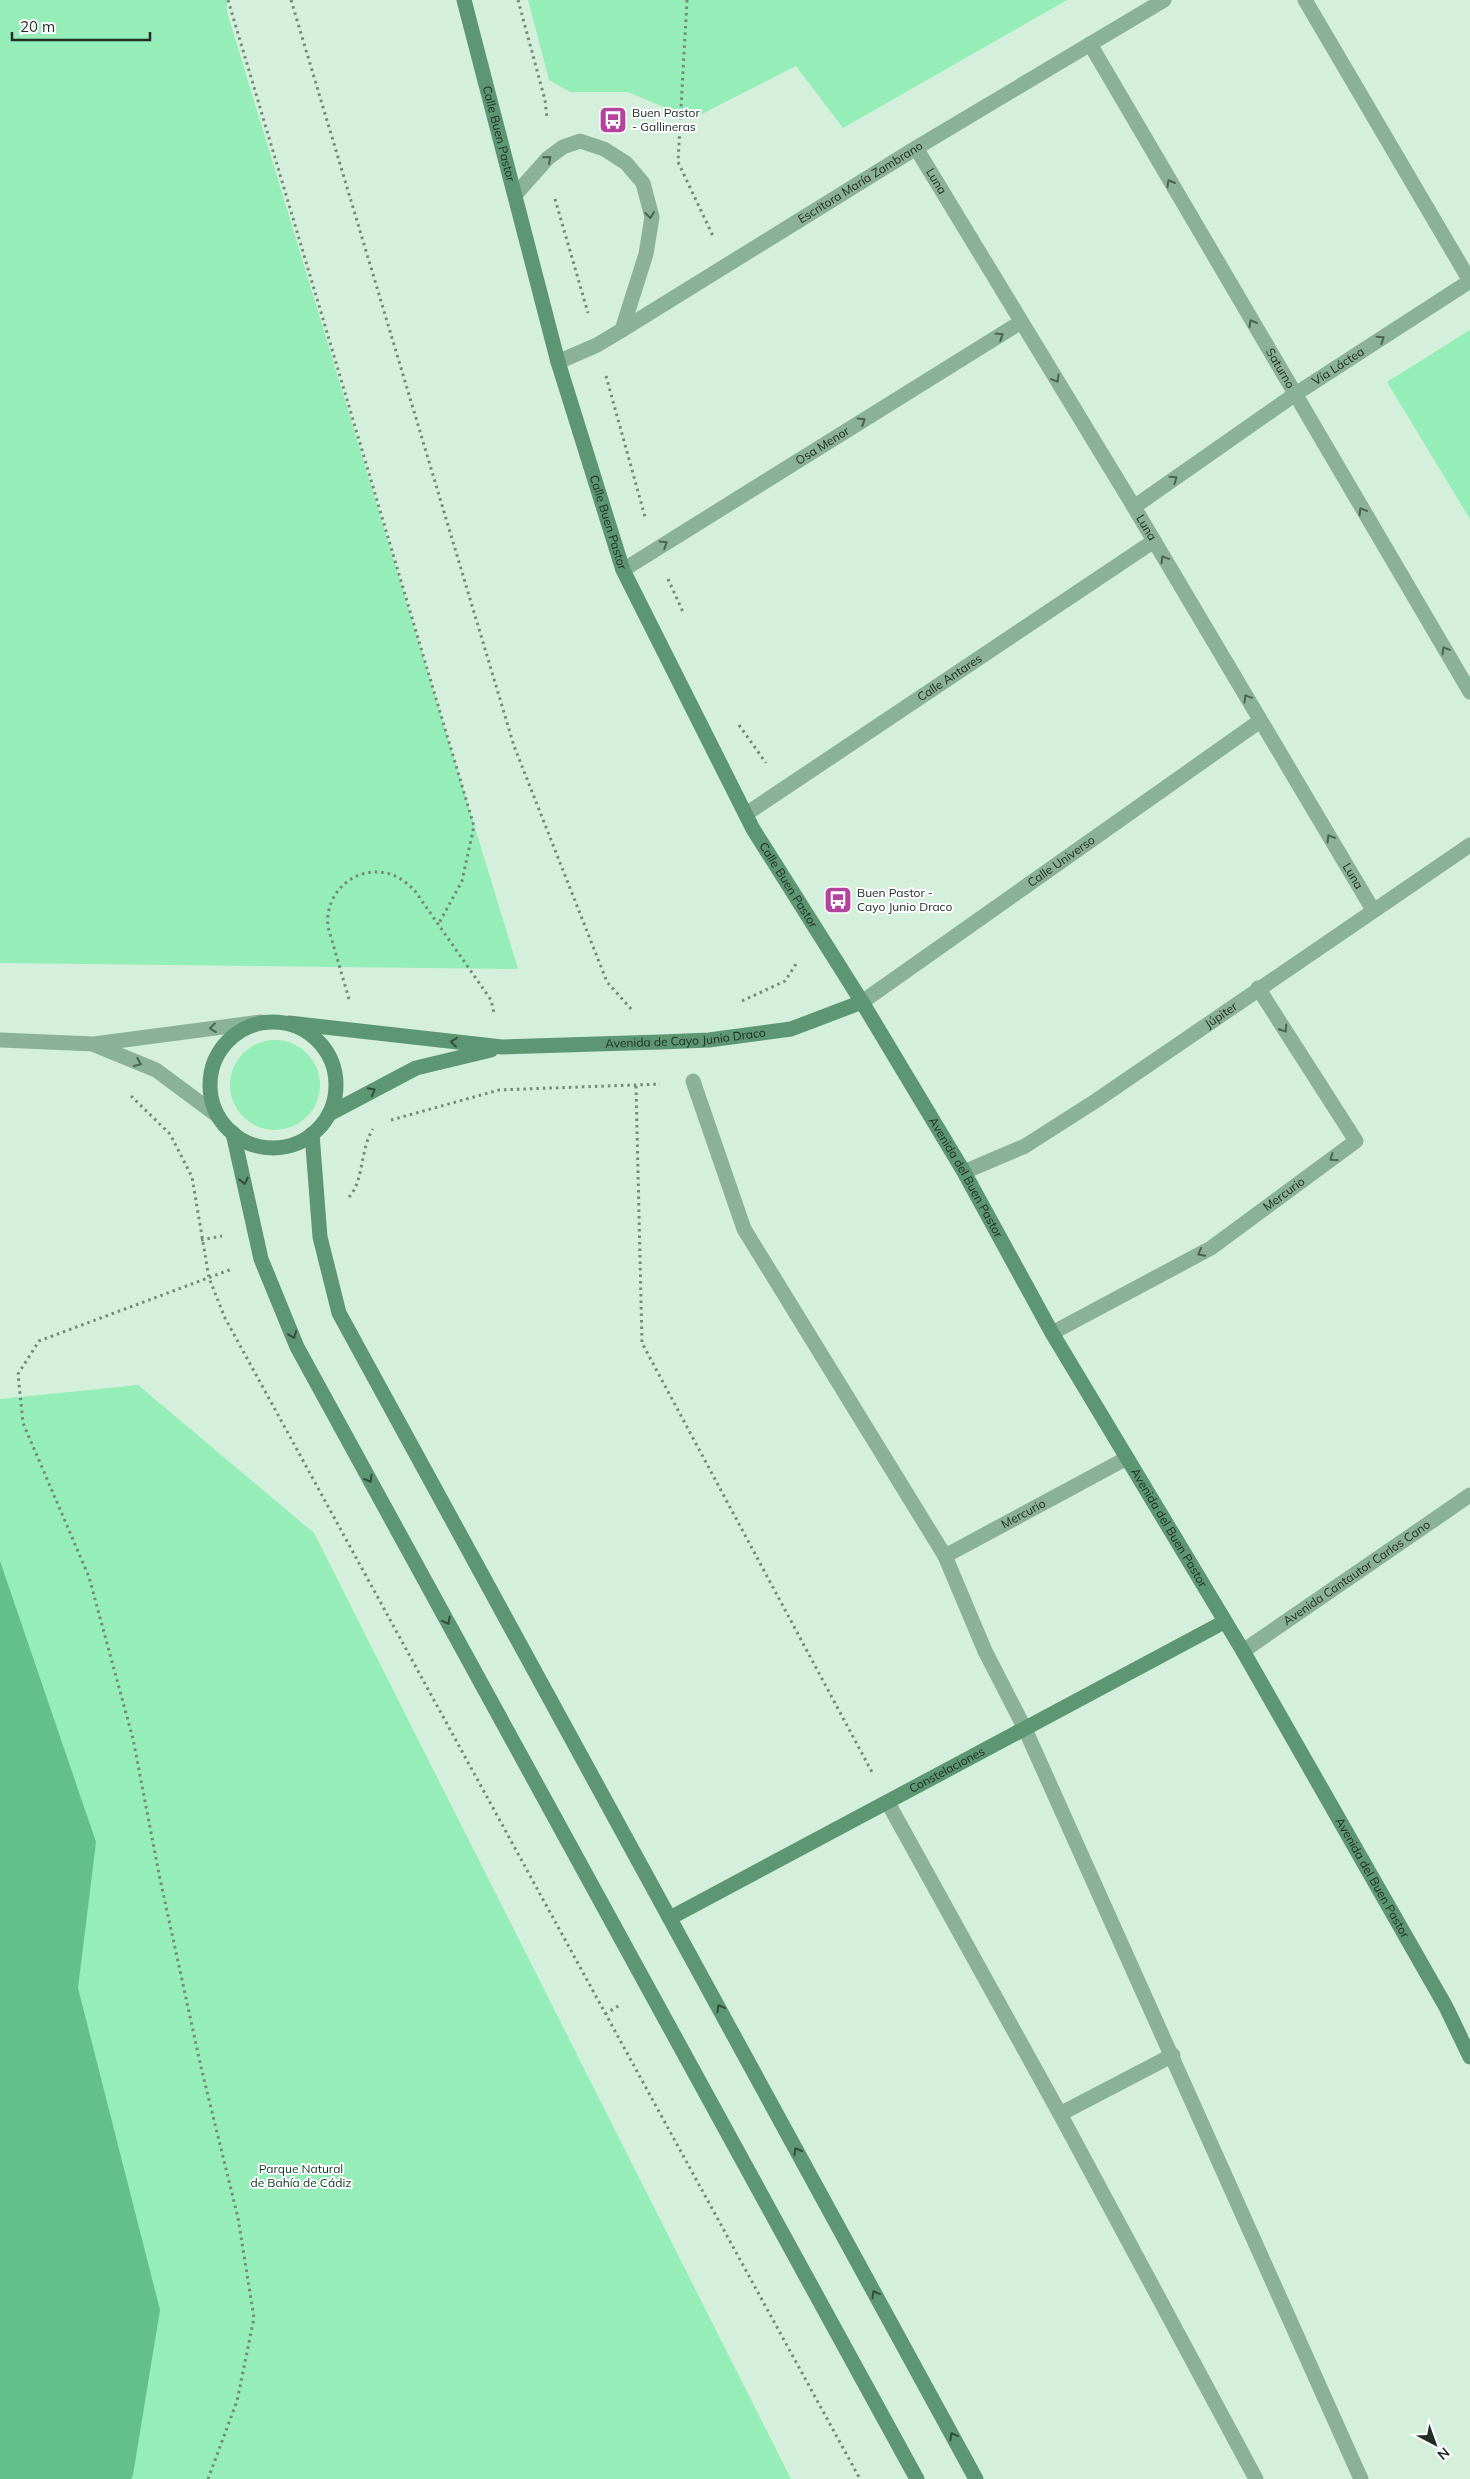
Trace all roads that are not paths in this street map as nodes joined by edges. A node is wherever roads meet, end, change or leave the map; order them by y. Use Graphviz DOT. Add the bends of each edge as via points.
graph roads {
  1 [pos="464,0"];
  2 [pos="1164,0"];
  3 [pos="1305,0"];
  4 [pos="1090,44"];
  5 [pos="916,148"];
  6 [pos="515,194"];
  7 [pos="1470,281"];
  8 [pos="1021,322"];
  9 [pos="622,330"];
  10 [pos="558,362"];
  11 [pos="1294,395"];
  12 [pos="1134,507"];
  13 [pos="1154,541"];
  14 [pos="623,570"];
  15 [pos="1470,692"];
  16 [pos="1260,721"];
  17 [pos="746,814"];
  18 [pos="1470,844"];
  19 [pos="1373,910"];
  20 [pos="1258,988"];
  21 [pos="862,1002"];
  22 [pos="262,1022"];
  23 [pos="289,1023"];
  24 [pos="0,1040"];
  25 [pos="94,1044"];
  26 [pos="502,1047"];
  27 [pos="693,1081"];
  28 [pos="329,1114"];
  29 [pos="218,1116"];
  30 [pos="233,1134"];
  31 [pos="312,1134"];
  32 [pos="964,1172"];
  33 [pos="1052,1333"];
  34 [pos="1127,1458"];
  35 [pos="1470,1495"];
  36 [pos="945,1556"];
  37 [pos="1224,1622"];
  38 [pos="1243,1652"];
  39 [pos="1025,1729"];
  40 [pos="888,1803"];
  41 [pos="670,1918"];
  42 [pos="1173,2055"];
  43 [pos="1470,2056"];
  44 [pos="1060,2114"];
  45 [pos="917,2479"];
  46 [pos="976,2479"];
  47 [pos="1256,2479"];
  48 [pos="1361,2479"];
  1 -- 6 [label="street, Calle Buen Pastor"];
  2 -- 4 [label="street, Escritora María Zambrano"];
  3 -- 7 [label="street"];
  4 -- 5 [label="street, Escritora María Zambrano"];
  11 -- 4 [label="street, Saturno, one-way"];
  5 -- 8 [label="street, Luna"];
  5 -- 9 [label="street, Escritora María Zambrano"];
  6 -- 9 [label="street, one-way" via="548,158 563,147 580,141 604,149 626,163 643,183 652,217 646,254"];
  6 -- 10 [label="street, Calle Buen Pastor"];
  11 -- 7 [label="street, Vía Láctea, one-way"];
  8 -- 12 [label="street, Luna, one-way"];
  14 -- 8 [label="street, Osa Menor, one-way"];
  9 -- 10 [label="street, Escritora María Zambrano"];
  10 -- 14 [label="street, Calle Buen Pastor"];
  12 -- 11 [label="street, Vía Láctea, one-way"];
  15 -- 11 [label="street, Saturno, one-way"];
  12 -- 13 [label="street, Luna"];
  16 -- 13 [label="street, Luna, one-way"];
  13 -- 17 [label="street, Calle Antares"];
  14 -- 17 [label="street, Calle Buen Pastor"];
  19 -- 16 [label="street, Luna, one-way"];
  16 -- 21 [label="street, Calle Universo"];
  17 -- 21 [label="street, Calle Buen Pastor"];
  18 -- 19 [label="street, Júpiter"];
  19 -- 20 [label="street, Júpiter"];
  20 -- 32 [label="street, Júpiter" via="1025,1146"];
  20 -- 33 [label="street, Mercurio, one-way" via="1356,1141 1210,1248"];
  21 -- 26 [label="street, Avenida de Cayo Junio Draco" via="792,1029 709,1040"];
  21 -- 32 [label="street, Avenida del Buen Pastor"];
  22 -- 23 [label="street"];
  22 -- 25 [label="street, one-way"];
  22 -- 29 [label="street" via="243,1029 227,1041 216,1058 210,1078 211,1098"];
  26 -- 23 [label="street, Avenida de Cayo Junio Draco, one-way"];
  23 -- 28 [label="street" via="307,1031 321,1043 331,1059 336,1077 335,1096"];
  24 -- 25 [label="street"];
  25 -- 29 [label="street, one-way" via="156,1070"];
  28 -- 26 [label="street, Avenida de Cayo Junio Draco, one-way" via="416,1068"];
  27 -- 36 [label="street" via="744,1229"];
  28 -- 31 [label="street"];
  29 -- 30 [label="street"];
  30 -- 31 [label="street" via="252,1144 273,1148 294,1144"];
  30 -- 45 [label="street, one-way" via="261,1259 297,1347"];
  31 -- 41 [label="street" via="320,1237 339,1313"];
  32 -- 33 [label="street, Avenida del Buen Pastor"];
  33 -- 34 [label="street, Avenida del Buen Pastor"];
  34 -- 36 [label="street, Mercurio"];
  34 -- 37 [label="street, Avenida del Buen Pastor"];
  35 -- 38 [label="street, Avenida Cantautor Carlos Cano"];
  36 -- 39 [label="street" via="985,1651"];
  37 -- 38 [label="street, Avenida del Buen Pastor"];
  37 -- 39 [label="street, Constelaciones"];
  38 -- 43 [label="street, Avenida del Buen Pastor" via="1446,2007"];
  39 -- 40 [label="street, Constelaciones"];
  39 -- 42 [label="street"];
  40 -- 41 [label="street, Constelaciones"];
  40 -- 44 [label="street"];
  46 -- 41 [label="street, one-way"];
  42 -- 44 [label="street"];
  42 -- 48 [label="street"];
  44 -- 47 [label="street"];
}
